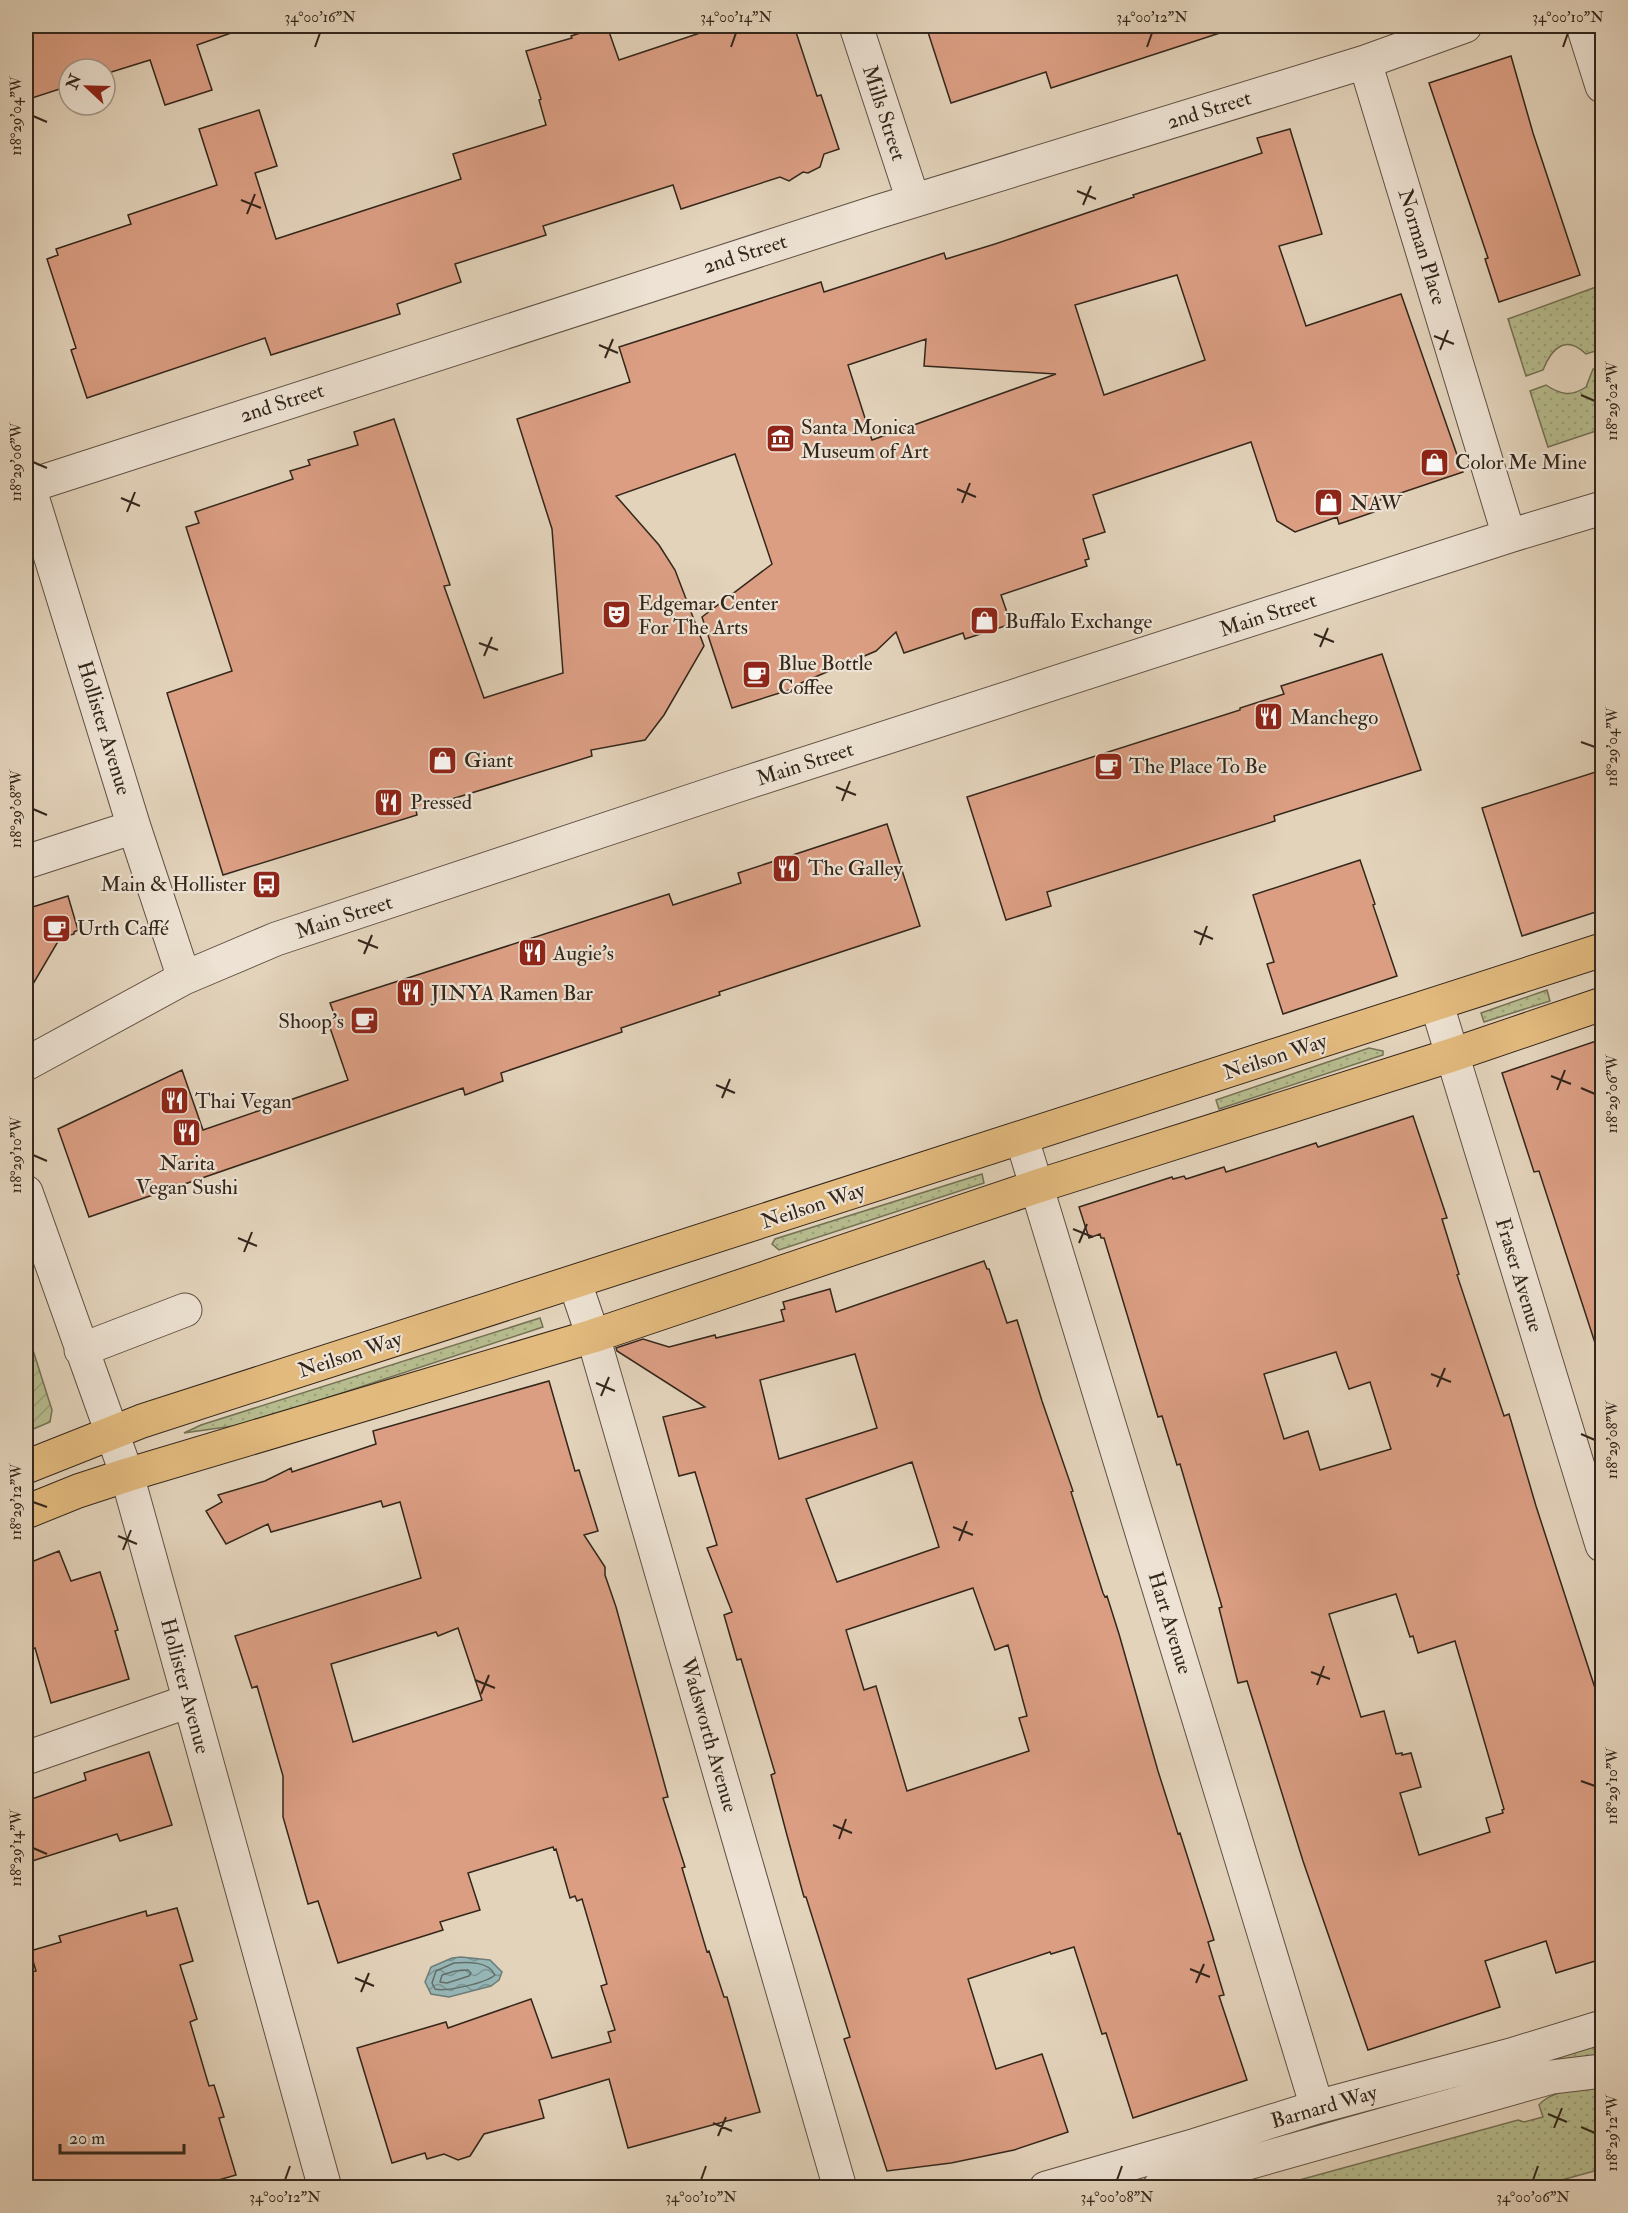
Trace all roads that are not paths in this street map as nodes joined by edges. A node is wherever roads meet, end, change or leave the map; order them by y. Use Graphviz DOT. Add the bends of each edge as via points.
graph roads {
  1 [pos="856,26"];
  2 [pos="1465,26"];
  3 [pos="1583,26"];
  4 [pos="1365,62"];
  5 [pos="1602,86"];
  6 [pos="913,201"];
  7 [pos="26,483"];
  8 [pos="1602,508"];
  9 [pos="1509,536"];
  10 [pos="135,827"];
  11 [pos="26,862"];
  12 [pos="1602,950"];
  13 [pos="184,978"];
  14 [pos="1602,1004"];
  15 [pos="1437,1005"];
  16 [pos="1452,1055"];
  17 [pos="26,1064"];
  18 [pos="1023,1138"];
  19 [pos="1038,1186"];
  20 [pos="26,1192"];
  21 [pos="575,1283"];
  22 [pos="185,1310"];
  23 [pos="593,1336"];
  24 [pos="81,1350"];
  25 [pos="111,1433"];
  26 [pos="26,1467"];
  27 [pos="127,1475"];
  28 [pos="26,1512"];
  29 [pos="1602,1545"];
  30 [pos="189,1701"];
  31 [pos="26,1758"];
  32 [pos="1602,2027"];
  33 [pos="1602,2071"];
  34 [pos="1317,2107"];
  35 [pos="325,2187"];
  36 [pos="840,2187"];
  37 [pos="1046,2187"];
  38 [pos="1159,2187"];
  1 -- 6 [label="street, Mills Street"];
  2 -- 4 [label="street, 2nd Street"];
  3 -- 5 [label="street"];
  4 -- 6 [label="street, 2nd Street"];
  4 -- 9 [label="street, Norman Place"];
  6 -- 7 [label="street, 2nd Street"];
  7 -- 10 [label="street, Hollister Avenue"];
  8 -- 9 [label="street, Main Street"];
  9 -- 13 [label="street, Main Street" via="276,939"];
  10 -- 11 [label="street"];
  10 -- 13 [label="street, Hollister Avenue"];
  12 -- 15 [label="main road, Neilson Way"];
  13 -- 17 [label="street, Main Street"];
  14 -- 16 [label="main road"];
  15 -- 16 [label="street, Fraser Avenue"];
  15 -- 18 [label="main road, Neilson Way"];
  16 -- 19 [label="main road"];
  16 -- 29 [label="street, Fraser Avenue"];
  18 -- 19 [label="street, Hart Avenue"];
  18 -- 21 [label="main road, Neilson Way"];
  19 -- 23 [label="main road"];
  19 -- 34 [label="street, Hart Avenue"];
  20 -- 24 [label="street, Hollister Avenue"];
  21 -- 23 [label="street, Wadsworth Avenue"];
  21 -- 25 [label="main road, Neilson Way"];
  22 -- 24 [label="street"];
  23 -- 27 [label="main road"];
  23 -- 36 [label="street, Wadsworth Avenue"];
  24 -- 25 [label="street, Hollister Avenue"];
  25 -- 26 [label="main road, Neilson Way"];
  25 -- 27 [label="street, Hollister Avenue"];
  27 -- 28 [label="main road"];
  27 -- 30 [label="street, Hollister Avenue"];
  30 -- 31 [label="street"];
  30 -- 35 [label="street, Hollister Avenue"];
  32 -- 34 [label="street, Barnard Way"];
  33 -- 38 [label="street, Barnard Way" via="1552,2077"];
  34 -- 37 [label="street, Barnard Way"];
}
